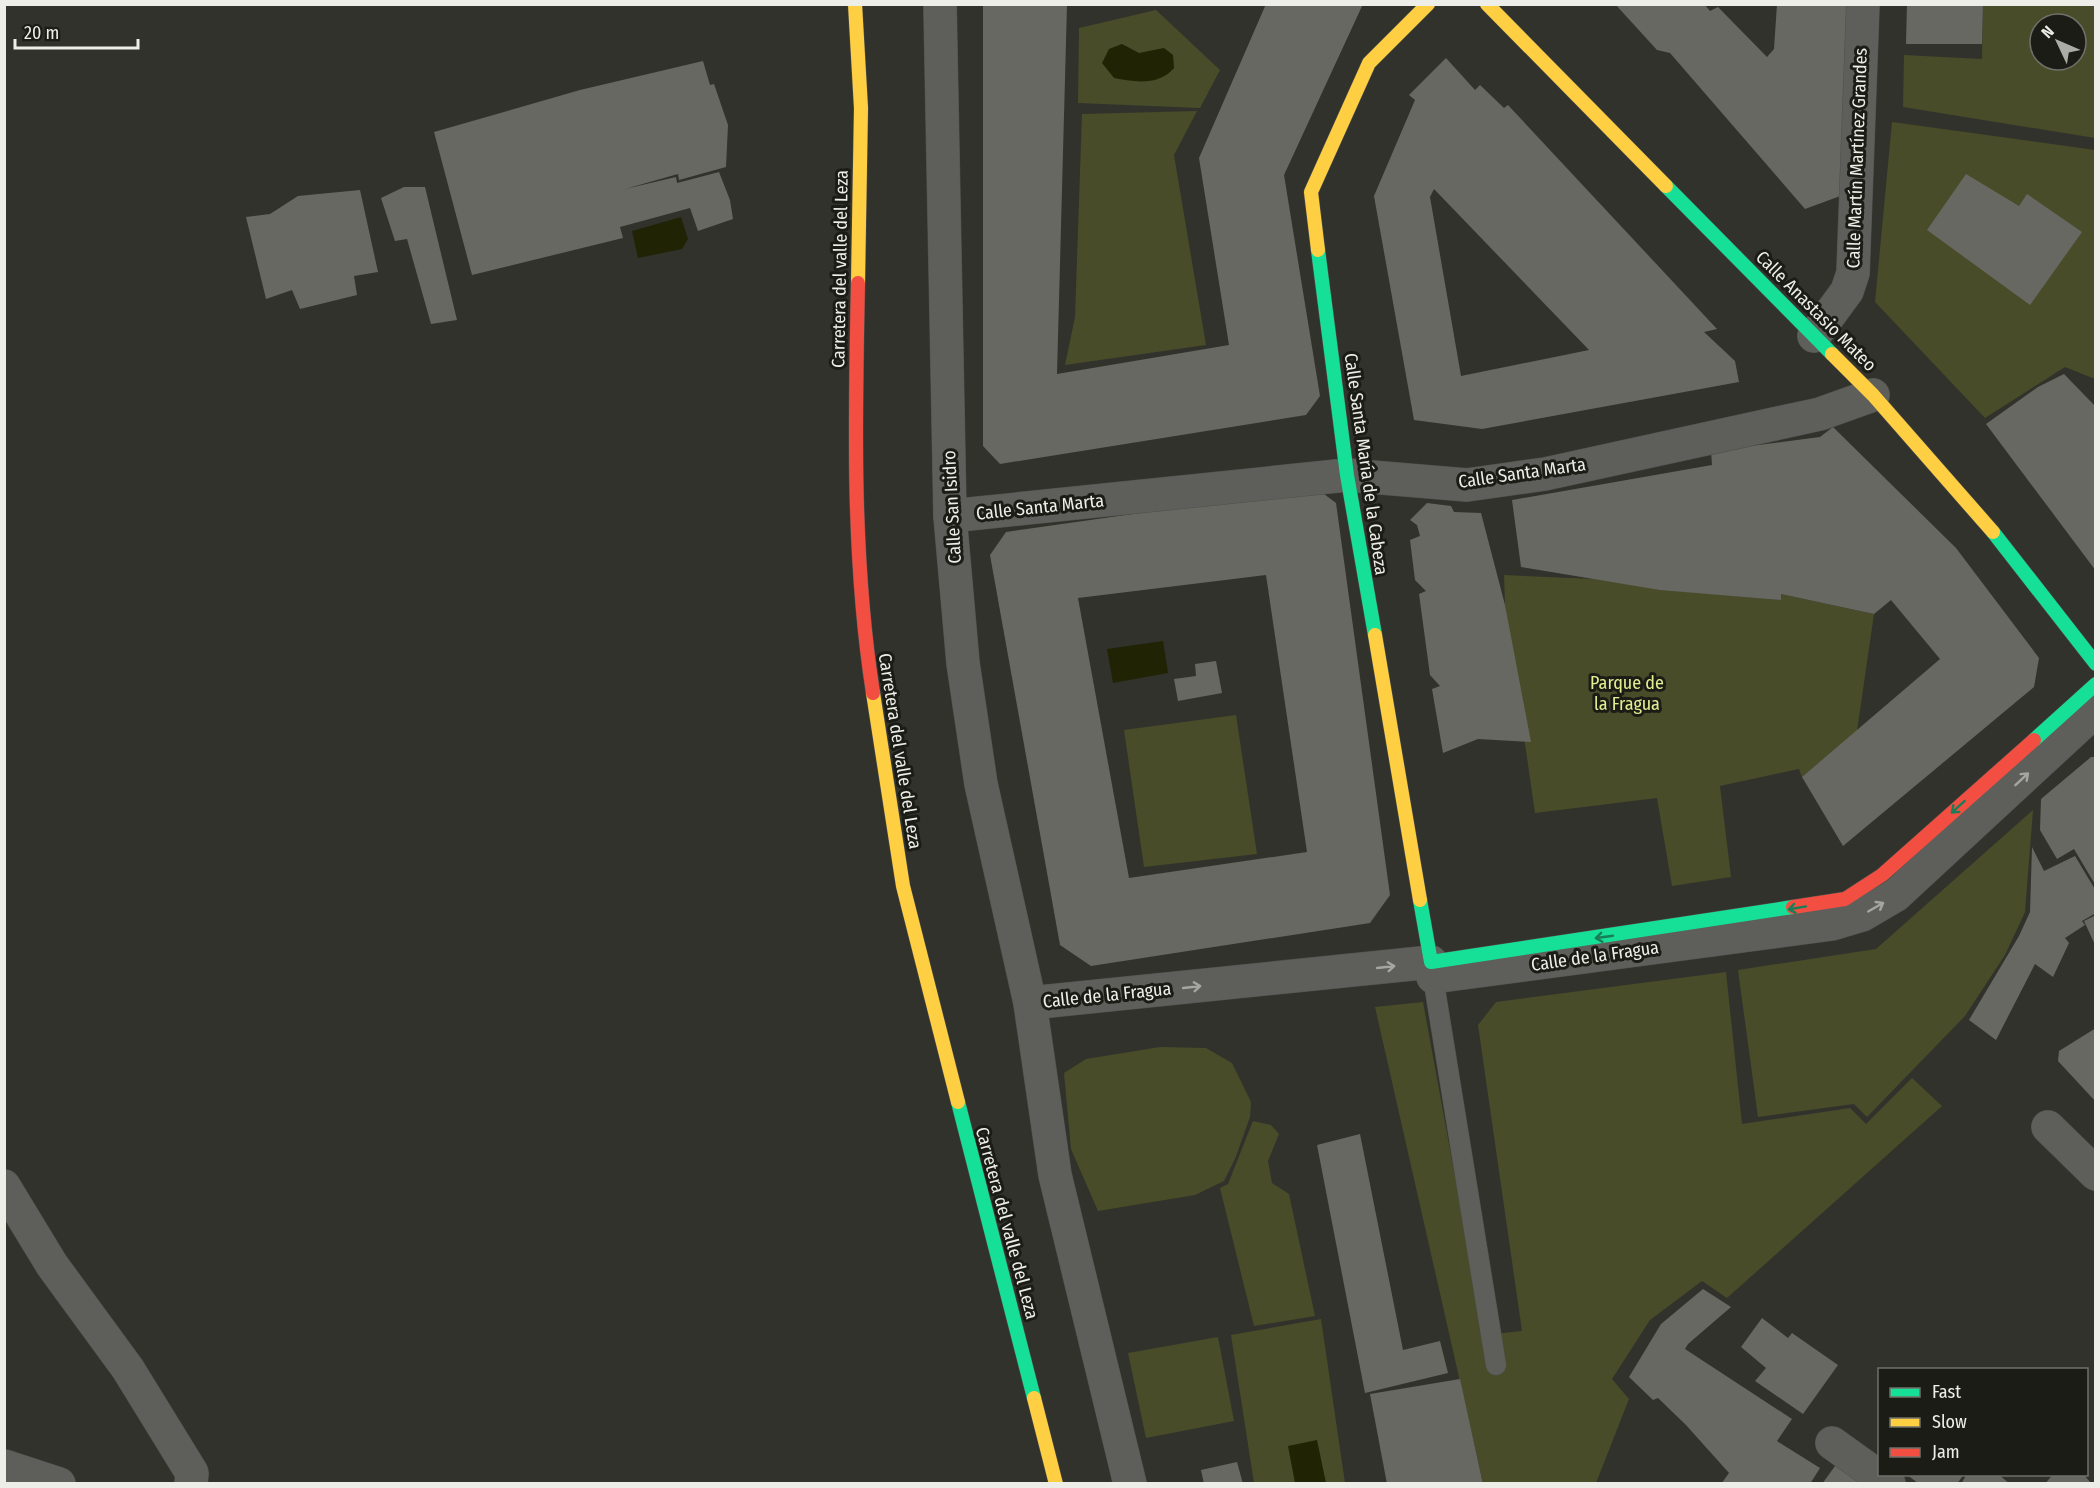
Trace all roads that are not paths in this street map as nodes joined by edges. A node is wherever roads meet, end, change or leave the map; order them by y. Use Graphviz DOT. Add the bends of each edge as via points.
graph roads {
  1 [pos="855,4"];
  2 [pos="940,4"];
  3 [pos="1428,4"];
  4 [pos="1487,4"];
  5 [pos="1863,4"];
  6 [pos="1814,336"];
  7 [pos="1873,395"];
  8 [pos="1347,475"];
  9 [pos="950,516"];
  10 [pos="2096,664"];
  11 [pos="2096,684"];
  12 [pos="2096,710"];
  13 [pos="1432,970"];
  14 [pos="1030,1003"];
  15 [pos="2048,1126"];
  16 [pos="2096,1174"];
  17 [pos="4,1186"];
  18 [pos="1496,1365"];
  19 [pos="1832,1443"];
  20 [pos="4,1466"];
  21 [pos="59,1484"];
  22 [pos="191,1484"];
  23 [pos="1056,1484"];
  24 [pos="1130,1484"];
  25 [pos="1889,1484"];
  1 -- 23 [label="main road, Carretera del valle del Leza" via="861,108 855,442 866,647 903,886"];
  2 -- 9 [label="street, Calle San Isidro"];
  3 -- 8 [label="main road, Calle Santa María de la Cabeza" via="1369,63 1311,192"];
  4 -- 6 [label="main road, Calle Anastasio Mateo"];
  5 -- 6 [label="street, Calle Martín Martínez Grandes" via="1853,273 1846,291"];
  6 -- 7 [label="main road, Calle Anastasio Mateo"];
  7 -- 8 [label="street, Calle Santa Marta" via="1820,414 1545,474 1467,485"];
  7 -- 10 [label="main road, Calle Anastasio Mateo" via="1972,505"];
  8 -- 9 [label="street, Calle Santa Marta"];
  8 -- 13 [label="main road, Calle Santa María de la Cabeza"];
  9 -- 14 [label="street, Calle San Isidro" via="963,663 981,784"];
  11 -- 13 [label="main road, one-way" via="1882,875 1845,899"];
  13 -- 12 [label="street, Calle de la Fragua, one-way" via="1832,924 1862,915 1896,895"];
  14 -- 13 [label="street, Calle de la Fragua, one-way"];
  13 -- 18 [label="lane"];
  14 -- 24 [label="street, Calle San Isidro" via="1054,1175"];
  15 -- 16 [label="street"];
  17 -- 22 [label="street" via="52,1265 134,1379 192,1473"];
  19 -- 25 [label="street"];
  20 -- 21 [label="street"];
}
